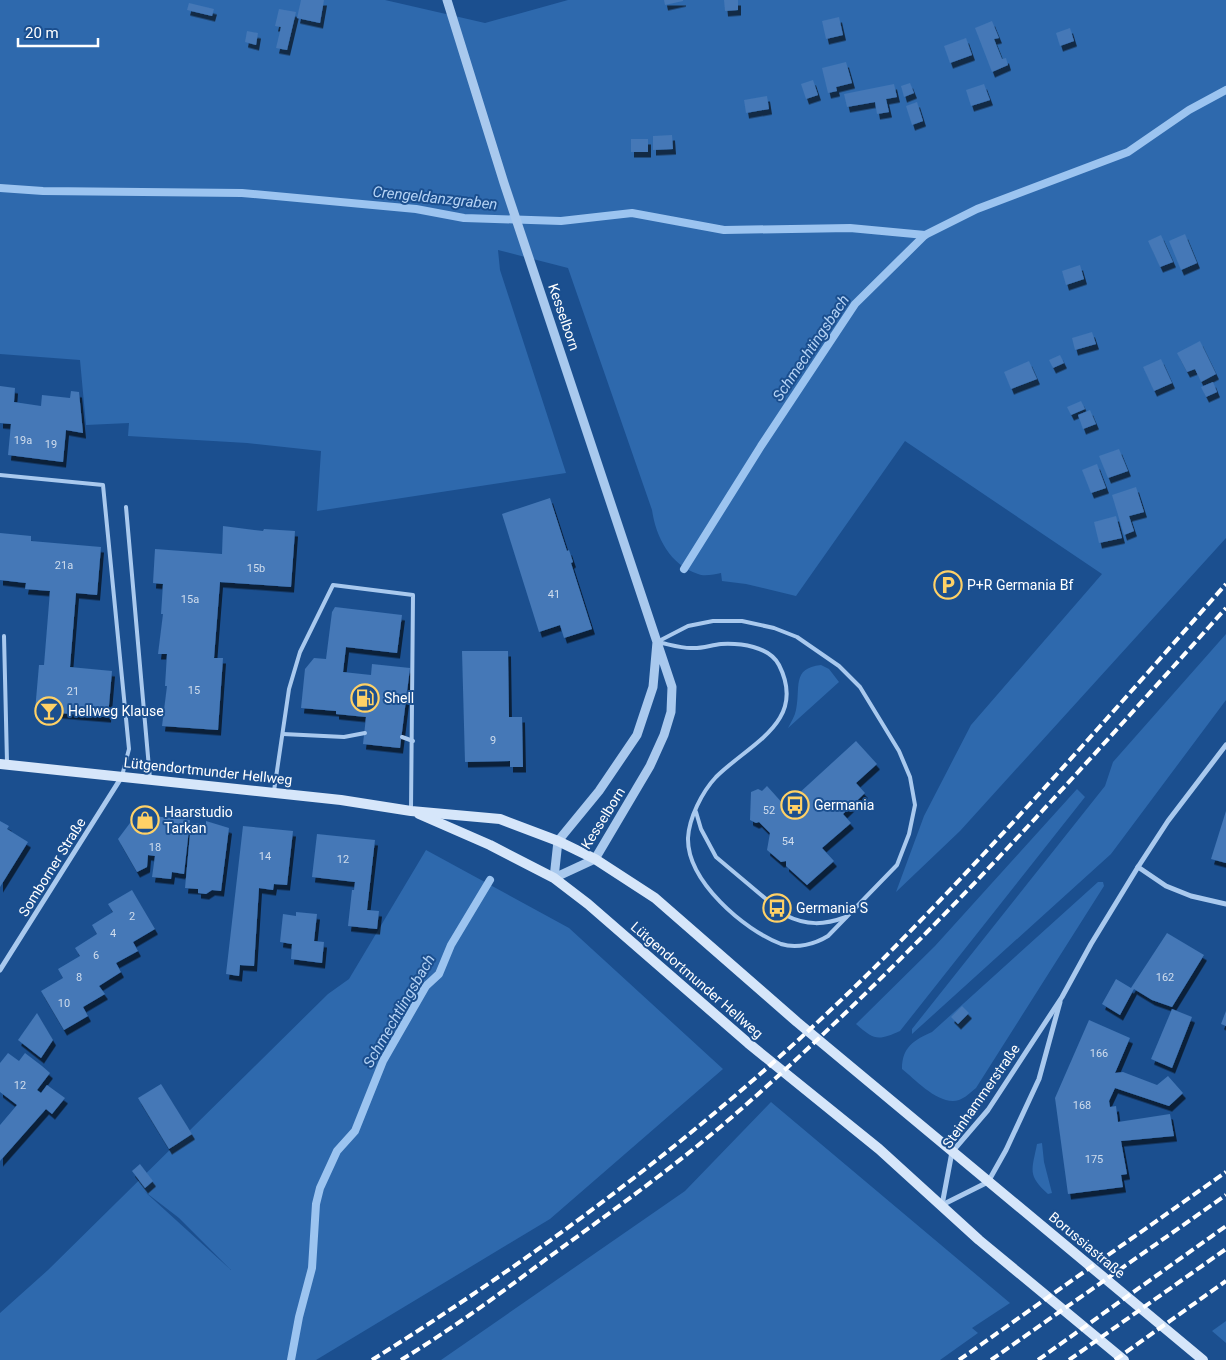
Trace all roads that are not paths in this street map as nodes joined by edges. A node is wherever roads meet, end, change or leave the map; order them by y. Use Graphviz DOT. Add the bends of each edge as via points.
graph roads {
  1 [pos="447,0"];
  2 [pos="0,475"];
  3 [pos="126,507"];
  4 [pos="4,636"];
  5 [pos="657,642"];
  6 [pos="365,733"];
  7 [pos="283,734"];
  8 [pos="402,737"];
  9 [pos="413,741"];
  10 [pos="1226,745"];
  11 [pos="4,764"];
  12 [pos="122,776"];
  13 [pos="150,779"];
  14 [pos="274,792"];
  15 [pos="412,811"];
  16 [pos="696,811"];
  17 [pos="558,841"];
  18 [pos="595,859"];
  19 [pos="1138,867"];
  20 [pos="554,878"];
  21 [pos="1226,904"];
  22 [pos="848,916"];
  23 [pos="0,970"];
  24 [pos="1062,996"];
  25 [pos="952,1152"];
  26 [pos="988,1182"];
  27 [pos="942,1205"];
  28 [pos="1124,1360"];
  29 [pos="1203,1360"];
  1 -- 5 [label="street, Kesselborn" via="504,183"];
  2 -- 12 [label="lane" via="103,485 129,749"];
  3 -- 13 [label="lane"];
  4 -- 11 [label="lane"];
  5 -- 16 [label="lane" via="692,648 722,644 751,646 770,654 778,662 786,682 787,701 776,726 716,778"];
  5 -- 17 [label="street, Kesselborn" via="653,687 637,735 599,791"];
  5 -- 18 [label="street, Kesselborn" via="672,687 671,712 650,766"];
  5 -- 22 [label="lane" via="688,626 713,621 742,621 774,628 797,637 839,666 860,687 899,751 910,777 915,805 909,834 897,865"];
  6 -- 7 [label="lane" via="344,737"];
  7 -- 9 [label="lane" via="288,689 300,652 333,585 413,596"];
  7 -- 14 [label="lane"];
  8 -- 9 [label="lane"];
  9 -- 15 [label="lane"];
  10 -- 19 [label="street, Steinhammerstraße" via="1168,821"];
  11 -- 12 [label="main road, Lütgendortmunder Hellweg"];
  12 -- 13 [label="main road, Lütgendortmunder Hellweg"];
  12 -- 23 [label="street, Somborner Straße"];
  13 -- 14 [label="main road, Lütgendortmunder Hellweg"];
  14 -- 15 [label="main road, Lütgendortmunder Hellweg"];
  15 -- 17 [label="main road, Lütgendortmunder Hellweg" via="500,818"];
  15 -- 20 [label="main road, Lütgendortmunder Hellweg" via="490,845"];
  16 -- 22 [label="lane" via="701,829 716,856 785,915 799,922 814,924 830,923"];
  16 -- 22 [label="lane" via="688,838 692,865 709,891 755,931 783,944 805,946 828,936"];
  17 -- 18 [label="main road, Lütgendortmunder Hellweg"];
  17 -- 20 [label="street, Kesselborn"];
  18 -- 20 [label="street, Kesselborn"];
  18 -- 25 [label="main road, Lütgendortmunder Hellweg" via="655,898"];
  19 -- 21 [label="street" via="1166,886"];
  19 -- 24 [label="street, Steinhammerstraße"];
  20 -- 27 [label="main road, Lütgendortmunder Hellweg" via="613,924"];
  24 -- 25 [label="street, Steinhammerstraße" via="988,1110"];
  24 -- 26 [label="street, Steinhammerstraße" via="1039,1079"];
  25 -- 26 [label="main road, Borussiastraße"];
  25 -- 27 [label="street, Steinhammerstraße"];
  26 -- 27 [label="street"];
  26 -- 29 [label="main road, Borussiastraße"];
  27 -- 28 [label="main road" via="979,1240"];
}
